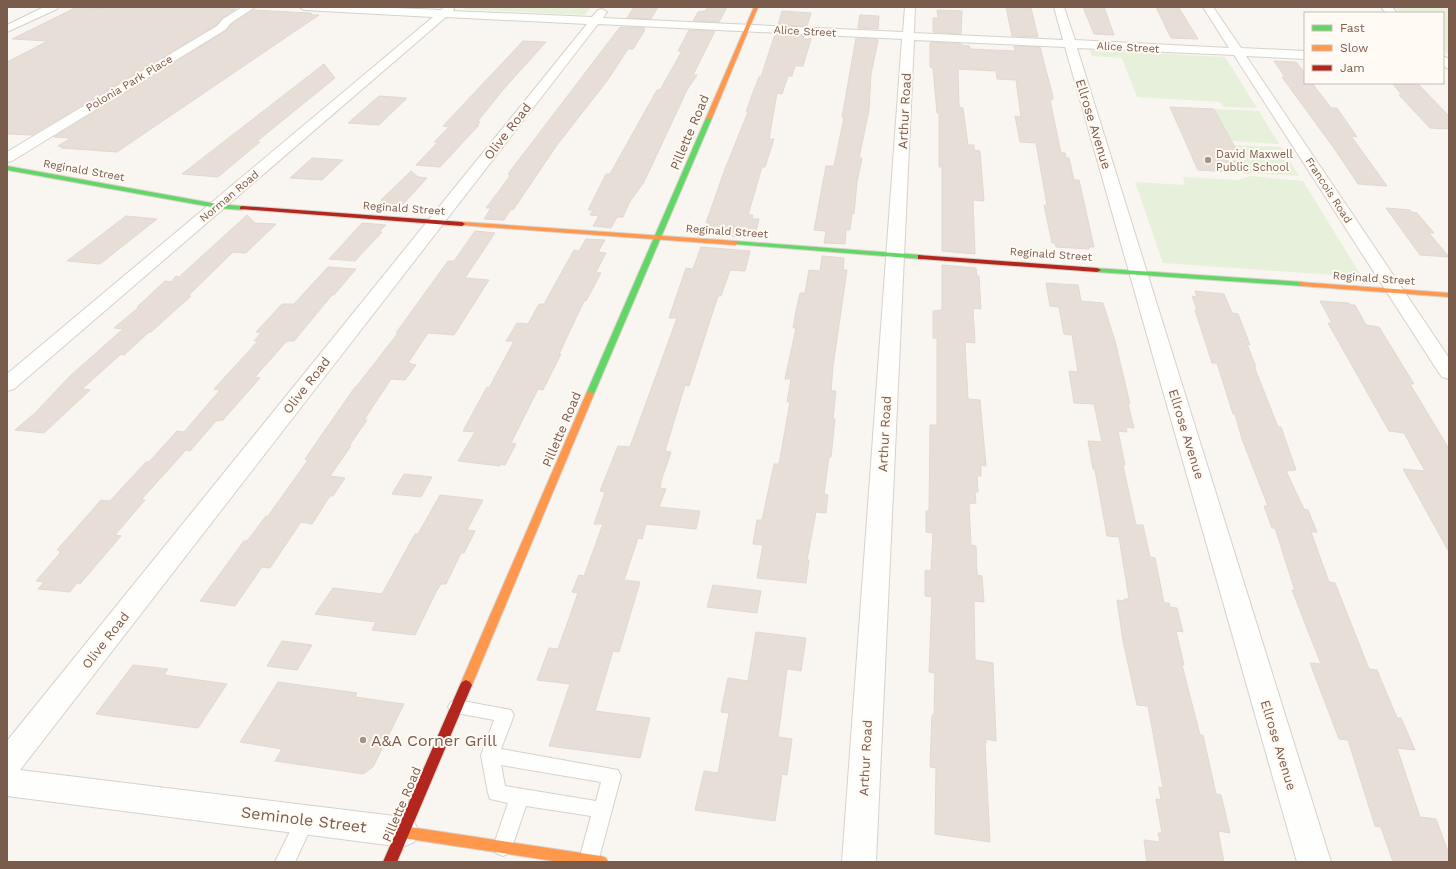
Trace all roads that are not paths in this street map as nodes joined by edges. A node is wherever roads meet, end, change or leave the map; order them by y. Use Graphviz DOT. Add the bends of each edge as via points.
graph roads {
  1 [pos="53,7"];
  2 [pos="250,7"];
  3 [pos="304,7"];
  4 [pos="756,7"];
  5 [pos="910,7"];
  6 [pos="1059,7"];
  7 [pos="1208,7"];
  8 [pos="447,10"];
  9 [pos="600,14"];
  10 [pos="747,28"];
  11 [pos="7,29"];
  12 [pos="908,36"];
  13 [pos="1070,44"];
  14 [pos="1238,52"];
  15 [pos="1304,55"];
  16 [pos="7,158"];
  17 [pos="7,168"];
  18 [pos="217,206"];
  19 [pos="436,222"];
  20 [pos="658,238"];
  21 [pos="895,255"];
  22 [pos="1138,273"];
  23 [pos="1395,291"];
  24 [pos="1449,295"];
  25 [pos="1449,373"];
  26 [pos="7,385"];
  27 [pos="457,707"];
  28 [pos="490,755"];
  29 [pos="7,764"];
  30 [pos="7,782"];
  31 [pos="519,797"];
  32 [pos="603,810"];
  33 [pos="306,819"];
  34 [pos="403,832"];
  35 [pos="503,847"];
  36 [pos="595,861"];
  37 [pos="284,862"];
  38 [pos="390,862"];
  39 [pos="859,862"];
  40 [pos="1314,862"];
  1 -- 11 [label="street"];
  2 -- 16 [label="street, Polonia Park Place"];
  3 -- 8 [label="street, Alice Street"];
  4 -- 10 [label="street, Pillette Road"];
  5 -- 12 [label="street, Arthur Road"];
  6 -- 13 [label="street, Ellrose Avenue"];
  7 -- 14 [label="street, Francois Road"];
  8 -- 9 [label="street, Alice Street"];
  8 -- 18 [label="street, Norman Road"];
  9 -- 10 [label="street, Alice Street"];
  9 -- 19 [label="street, Olive Road"];
  10 -- 12 [label="street, Alice Street"];
  10 -- 20 [label="street, Pillette Road"];
  12 -- 13 [label="street, Alice Street"];
  12 -- 21 [label="street, Arthur Road"];
  13 -- 14 [label="street, Alice Street"];
  13 -- 22 [label="street, Ellrose Avenue"];
  14 -- 15 [label="street, Alice Street"];
  14 -- 23 [label="street, Francois Road"];
  17 -- 18 [label="street, Reginald Street"];
  18 -- 19 [label="street, Reginald Street"];
  18 -- 26 [label="street, Norman Road"];
  19 -- 20 [label="street, Reginald Street"];
  19 -- 29 [label="street, Olive Road"];
  20 -- 21 [label="street, Reginald Street"];
  20 -- 27 [label="street, Pillette Road"];
  21 -- 22 [label="street, Reginald Street"];
  21 -- 39 [label="street, Arthur Road"];
  22 -- 23 [label="street, Reginald Street"];
  22 -- 40 [label="street, Ellrose Avenue"];
  23 -- 24 [label="street, Reginald Street"];
  23 -- 25 [label="street, Francois Road"];
  27 -- 28 [label="lane" via="506,715"];
  27 -- 34 [label="street, Pillette Road"];
  28 -- 31 [label="lane" via="497,793"];
  28 -- 32 [label="lane" via="612,776"];
  30 -- 33 [label="street, Seminole Street"];
  31 -- 32 [label="lane"];
  31 -- 35 [label="lane"];
  32 -- 36 [label="lane"];
  33 -- 34 [label="street, Seminole Street"];
  33 -- 37 [label="lane"];
  34 -- 35 [label="street, Seminole Street"];
  34 -- 38 [label="street, Pillette Road"];
  35 -- 36 [label="street, Seminole Street"];
}
